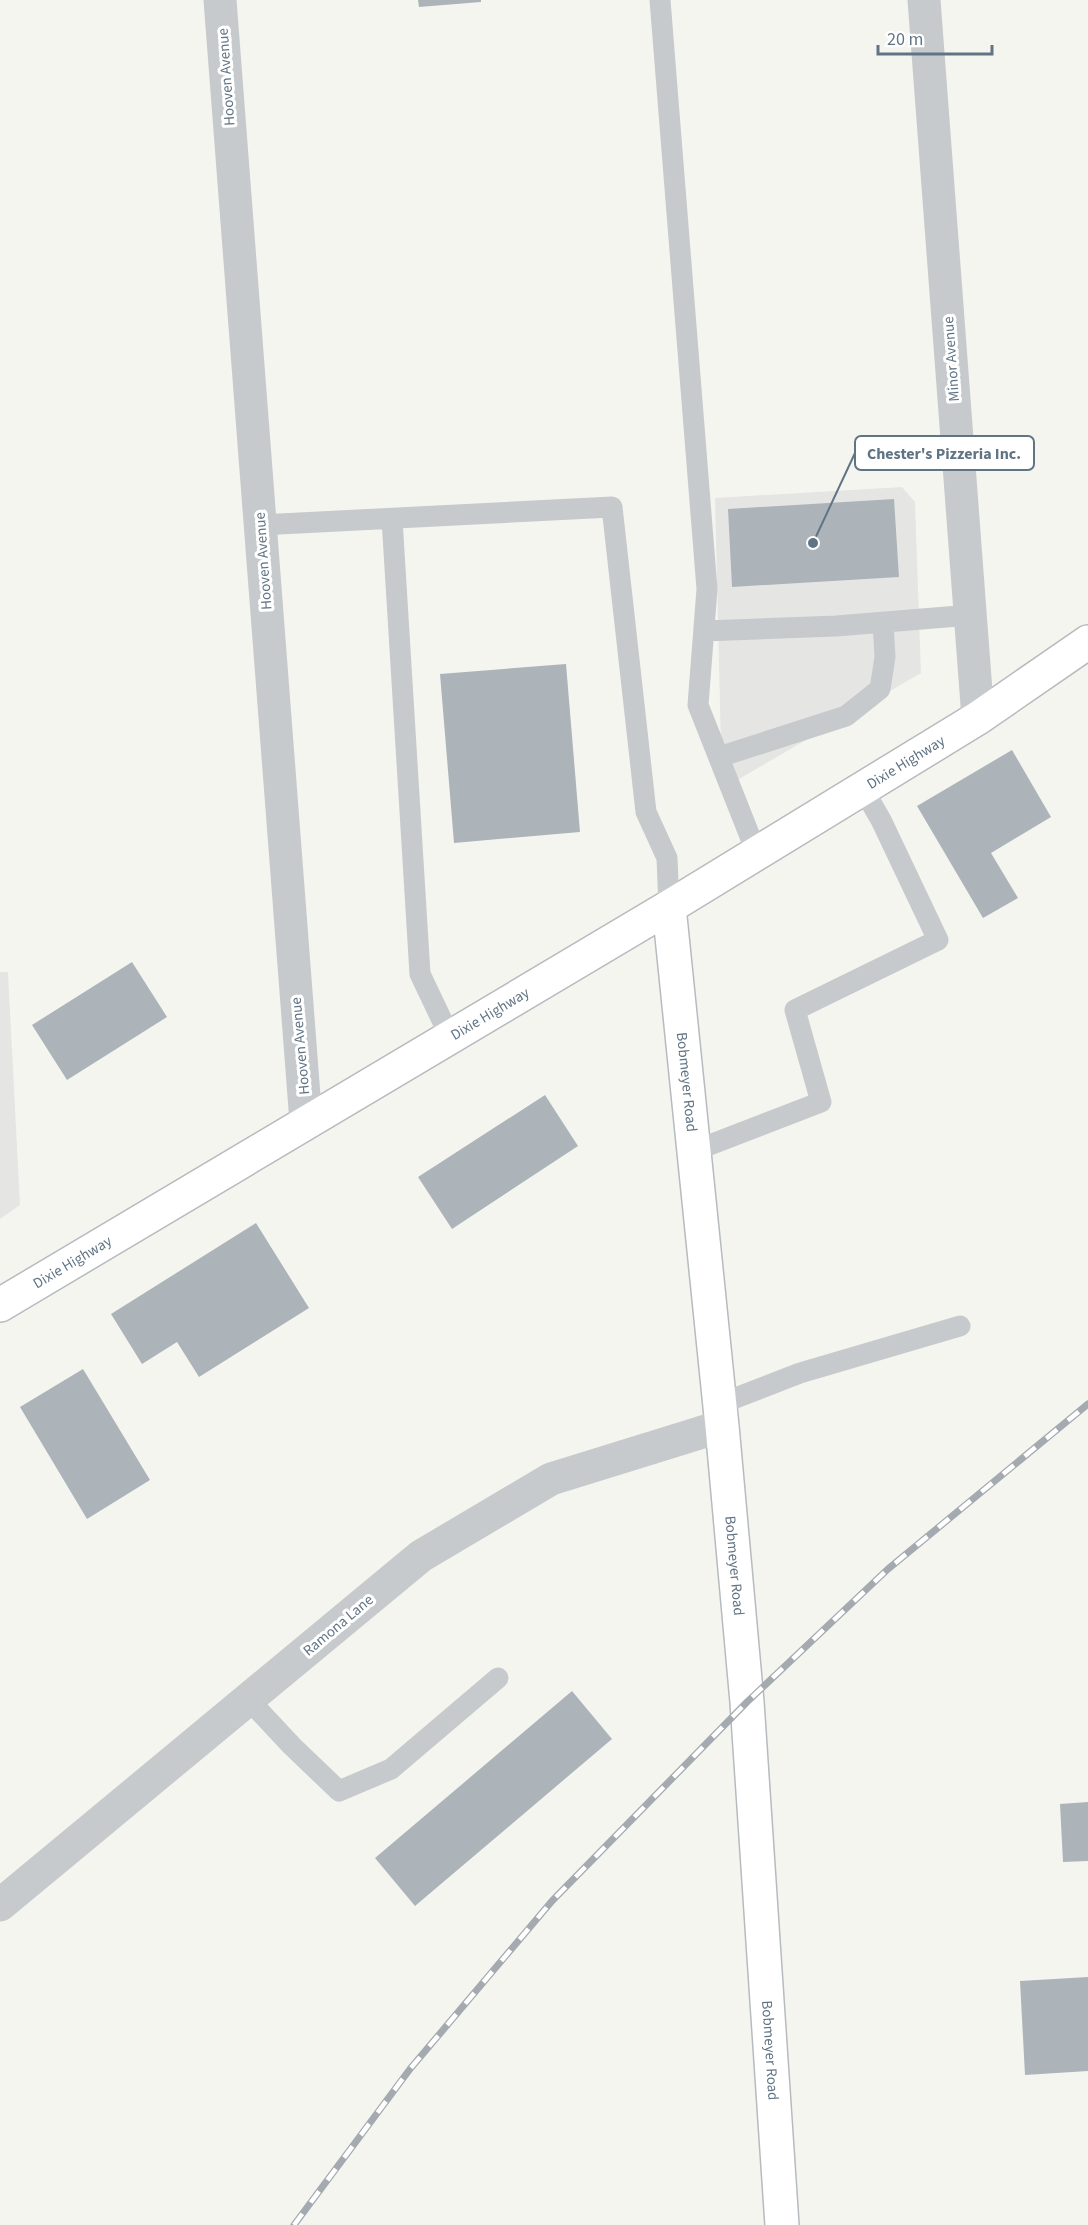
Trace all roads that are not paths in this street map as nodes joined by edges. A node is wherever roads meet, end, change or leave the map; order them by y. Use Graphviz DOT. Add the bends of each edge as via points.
graph roads {
  1 [pos="220,0"];
  2 [pos="660,0"];
  3 [pos="924,0"];
  4 [pos="392,519"];
  5 [pos="260,525"];
  6 [pos="971,615"];
  7 [pos="883,622"];
  8 [pos="704,631"];
  9 [pos="1088,642"];
  10 [pos="1088,665"];
  11 [pos="978,718"];
  12 [pos="719,757"];
  13 [pos="863,789"];
  14 [pos="757,854"];
  15 [pos="669,907"];
  16 [pos="450,1037"];
  17 [pos="306,1122"];
  18 [pos="694,1151"];
  19 [pos="0,1305"];
  20 [pos="960,1326"];
  21 [pos="721,1415"];
  22 [pos="498,1677"];
  23 [pos="249,1699"];
  24 [pos="0,1905"];
  25 [pos="782,2225"];
  1 -- 5 [label="street, Hooven Avenue"];
  2 -- 8 [label="lane" via="707,589"];
  3 -- 6 [label="street, Minor Avenue"];
  4 -- 5 [label="lane"];
  4 -- 15 [label="lane" via="612,507 646,812 667,858"];
  4 -- 16 [label="lane" via="420,974"];
  5 -- 17 [label="street, Hooven Avenue"];
  6 -- 7 [label="lane"];
  6 -- 11 [label="street, Minor Avenue"];
  7 -- 8 [label="lane"];
  7 -- 12 [label="lane" via="885,657 880,689 846,716"];
  8 -- 12 [label="lane" via="698,705"];
  9 -- 11 [label="main road, Dixie Highway"];
  10 -- 11 [label="main road, Dixie Highway"];
  11 -- 13 [label="main road, Dixie Highway"];
  12 -- 14 [label="lane"];
  13 -- 14 [label="main road, Dixie Highway"];
  13 -- 18 [label="lane" via="938,940 795,1010 821,1102"];
  14 -- 15 [label="main road, Dixie Highway"];
  15 -- 16 [label="main road, Dixie Highway"];
  15 -- 18 [label="main road, Bobmeyer Road"];
  16 -- 17 [label="main road, Dixie Highway"];
  17 -- 19 [label="main road, Dixie Highway"];
  18 -- 21 [label="main road, Bobmeyer Road"];
  20 -- 21 [label="lane" via="800,1372"];
  21 -- 23 [label="street, Ramona Lane" via="551,1479 421,1556"];
  21 -- 25 [label="main road, Bobmeyer Road" via="748,1714"];
  22 -- 23 [label="lane" via="391,1769 339,1791"];
  23 -- 24 [label="street, Ramona Lane"];
}
